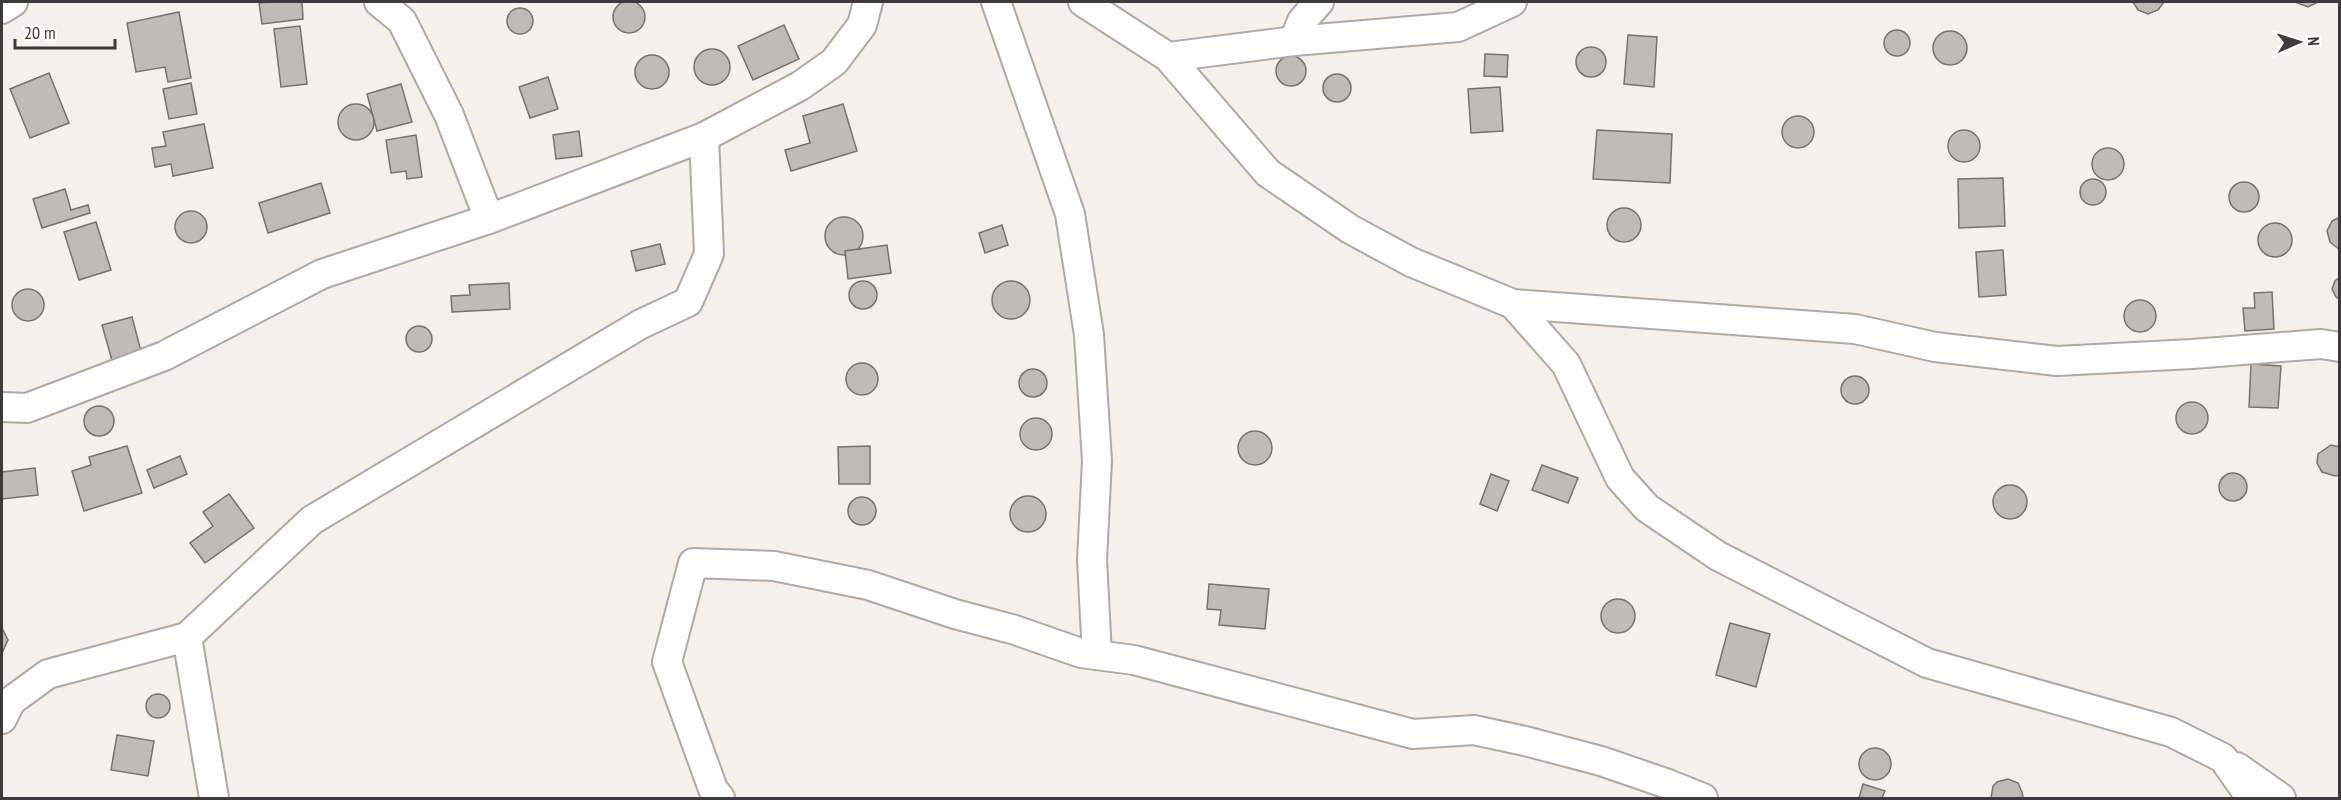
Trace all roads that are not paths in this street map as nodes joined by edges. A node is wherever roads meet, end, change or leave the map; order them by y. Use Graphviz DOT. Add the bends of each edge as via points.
graph roads {
  1 [pos="13,2"];
  2 [pos="379,2"];
  3 [pos="868,2"];
  4 [pos="996,2"];
  5 [pos="1083,2"];
  6 [pos="1319,2"];
  7 [pos="1512,2"];
  8 [pos="2,9"];
  9 [pos="1294,41"];
  10 [pos="1168,57"];
  11 [pos="704,137"];
  12 [pos="489,219"];
  13 [pos="1514,304"];
  14 [pos="2340,347"];
  15 [pos="2,407"];
  16 [pos="187,637"];
  17 [pos="1097,655"];
  18 [pos="2,719"];
  19 [pos="2223,758"];
  20 [pos="214,798"];
  21 [pos="720,798"];
  22 [pos="1703,798"];
  23 [pos="2251,798"];
  24 [pos="2282,798"];
  1 -- 8 [label="street"];
  2 -- 12 [label="street" via="402,21 449,116"];
  3 -- 11 [label="street" via="862,25 834,62 801,87"];
  4 -- 17 [label="street" via="1070,214 1089,335 1097,461 1092,560"];
  5 -- 10 [label="street"];
  6 -- 9 [label="street" via="1302,21"];
  7 -- 9 [label="street" via="1458,27"];
  9 -- 10 [label="street"];
  10 -- 13 [label="street" via="1268,173 1350,229 1411,262"];
  11 -- 12 [label="street"];
  11 -- 16 [label="street" via="709,254 688,302 631,330 312,520"];
  12 -- 15 [label="street" via="322,274 164,356 27,408"];
  13 -- 14 [label="street" via="1855,329 1935,347 2057,361 2321,344"];
  13 -- 19 [label="street" via="1566,364 1620,478 1647,508 1718,556 1928,663 2170,732"];
  16 -- 18 [label="street" via="48,674 11,701"];
  16 -- 20 [label="street"];
  17 -- 21 [label="street" via="868,585 774,566 693,563 666,662 713,789"];
  17 -- 22 [label="street" via="1134,660 1413,734 1474,730 1525,741 1601,761"];
  19 -- 23 [label="street"];
  19 -- 24 [label="street"];
}
